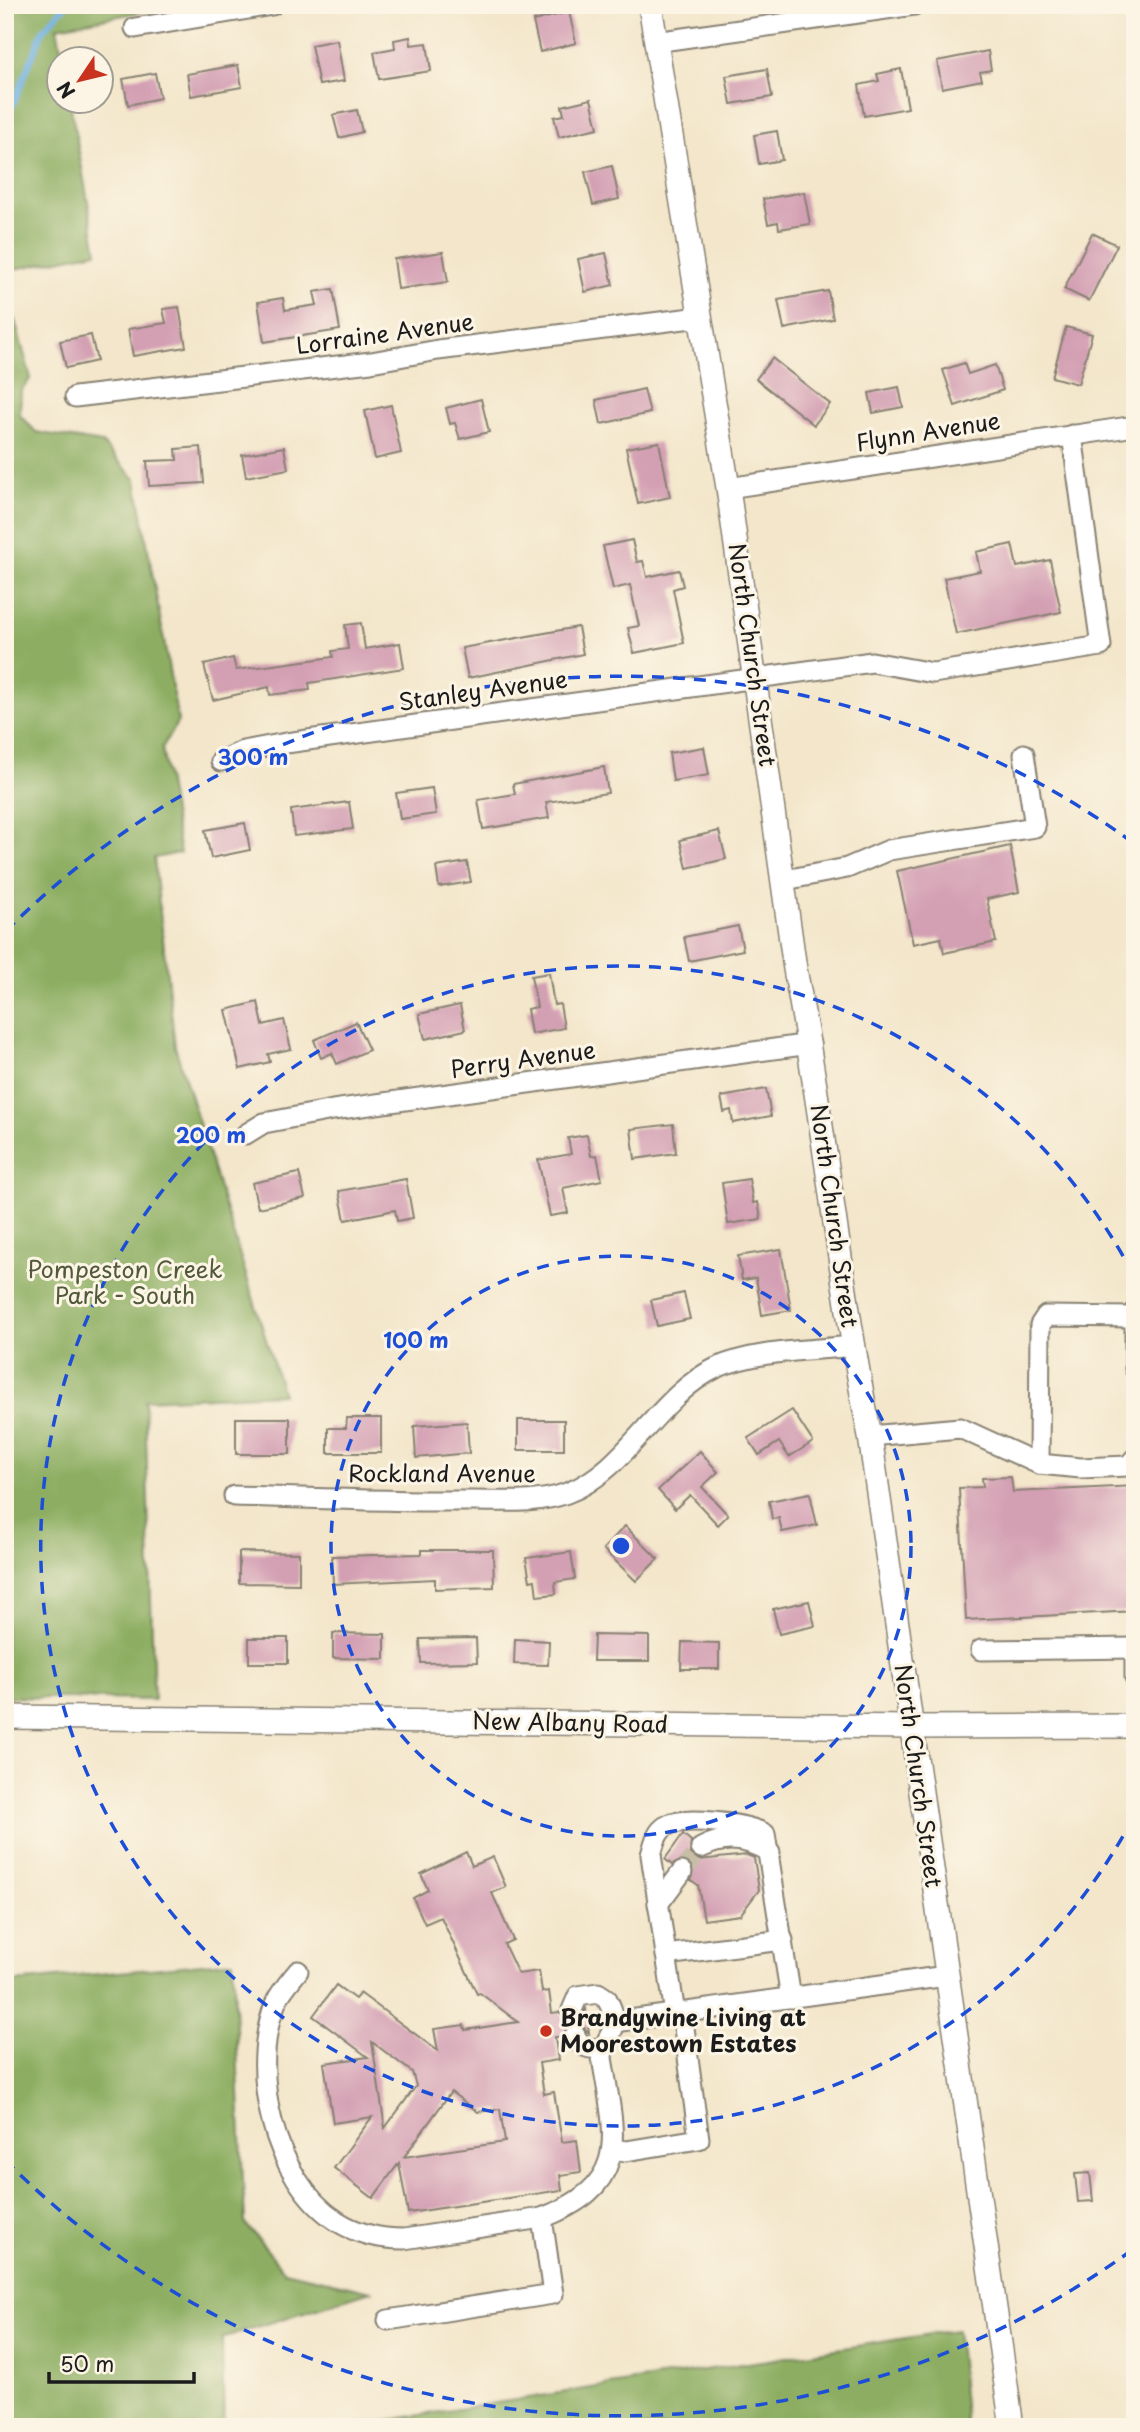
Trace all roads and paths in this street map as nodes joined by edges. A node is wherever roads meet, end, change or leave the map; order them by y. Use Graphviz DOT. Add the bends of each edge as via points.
graph roads {
  1 [pos="272,5"];
  2 [pos="650,5"];
  3 [pos="914,5"];
  4 [pos="135,27"];
  5 [pos="655,42"];
  6 [pos="701,317"];
  7 [pos="75,397"];
  8 [pos="1135,426"];
  9 [pos="1072,435"];
  10 [pos="728,488"];
  11 [pos="754,677"];
  12 [pos="1024,754"];
  13 [pos="221,761"];
  14 [pos="785,880"];
  15 [pos="810,1044"];
  16 [pos="246,1134"];
  17 [pos="1135,1311"];
  18 [pos="1134,1317"];
  19 [pos="852,1346"];
  20 [pos="1135,1369"];
  21 [pos="870,1436"];
  22 [pos="1135,1458"];
  23 [pos="1039,1464"];
  24 [pos="234,1496"];
  25 [pos="1134,1648"];
  26 [pos="981,1650"];
  27 [pos="1135,1677"];
  28 [pos="5,1717"];
  29 [pos="1135,1726"];
  30 [pos="911,1727"];
  31 [pos="701,1848"];
  32 [pos="770,1853"];
  33 [pos="682,1872"];
  34 [pos="658,1904"];
  35 [pos="783,1940"];
  36 [pos="666,1955"];
  37 [pos="298,1971"];
  38 [pos="946,1976"];
  39 [pos="791,1998"];
  40 [pos="572,2010"];
  41 [pos="678,2014"];
  42 [pos="615,2022"];
  43 [pos="575,2035"];
  44 [pos="603,2049"];
  45 [pos="613,2148"];
  46 [pos="542,2218"];
  47 [pos="388,2320"];
  48 [pos="1012,2427"];
  1 -- 4 [label="street"];
  2 -- 5 [label="main road, North Church Street"];
  3 -- 5 [label="street"];
  5 -- 6 [label="main road, North Church Street"];
  6 -- 7 [label="street, Lorraine Avenue"];
  6 -- 10 [label="main road, North Church Street"];
  8 -- 9 [label="street, Flynn Avenue"];
  9 -- 10 [label="street, Flynn Avenue"];
  9 -- 11 [label="street, Stanley Avenue" via="1101,646 933,673 873,662"];
  10 -- 11 [label="main road, North Church Street"];
  11 -- 13 [label="street, Stanley Avenue" via="286,743 243,751"];
  11 -- 14 [label="main road, North Church Street"];
  12 -- 14 [label="street" via="1035,827 889,850 847,868"];
  14 -- 15 [label="main road, North Church Street" via="795,969"];
  15 -- 16 [label="street, Perry Avenue" via="333,1110 264,1123"];
  15 -- 19 [label="main road, North Church Street"];
  17 -- 18 [label="street"];
  18 -- 20 [label="street"];
  18 -- 23 [label="street" via="1046,1316 1040,1325"];
  19 -- 21 [label="main road, North Church Street"];
  19 -- 24 [label="street, Rockland Avenue" via="752,1358 716,1369 682,1391 599,1473 566,1494 518,1501"];
  21 -- 23 [label="street" via="960,1428"];
  21 -- 30 [label="main road, North Church Street"];
  22 -- 23 [label="street" via="1128,1466"];
  25 -- 26 [label="street"];
  25 -- 27 [label="street"];
  28 -- 30 [label="main road, New Albany Road"];
  29 -- 30 [label="main road, New Albany Road"];
  30 -- 38 [label="main road, North Church Street"];
  31 -- 32 [label="street" via="727,1839 754,1842"];
  32 -- 34 [label="street" via="765,1834 752,1826 665,1826 651,1855"];
  32 -- 35 [label="street"];
  33 -- 34 [label="street"];
  34 -- 36 [label="street"];
  35 -- 36 [label="street"];
  35 -- 39 [label="street"];
  36 -- 41 [label="street"];
  37 -- 46 [label="street" via="277,1999 268,2026 265,2089 285,2159 315,2201 336,2221 386,2239"];
  38 -- 39 [label="street"];
  38 -- 48 [label="main road, North Church Street"];
  39 -- 41 [label="street"];
  40 -- 42 [label="street" via="578,1996 598,1993 607,1999"];
  41 -- 42 [label="street"];
  41 -- 45 [label="street" via="699,2139 626,2151"];
  42 -- 44 [label="street" via="615,2032"];
  43 -- 44 [label="street" via="587,2048"];
  44 -- 45 [label="street"];
  45 -- 46 [label="street" via="592,2190"];
  46 -- 47 [label="street" via="553,2294"];
}
